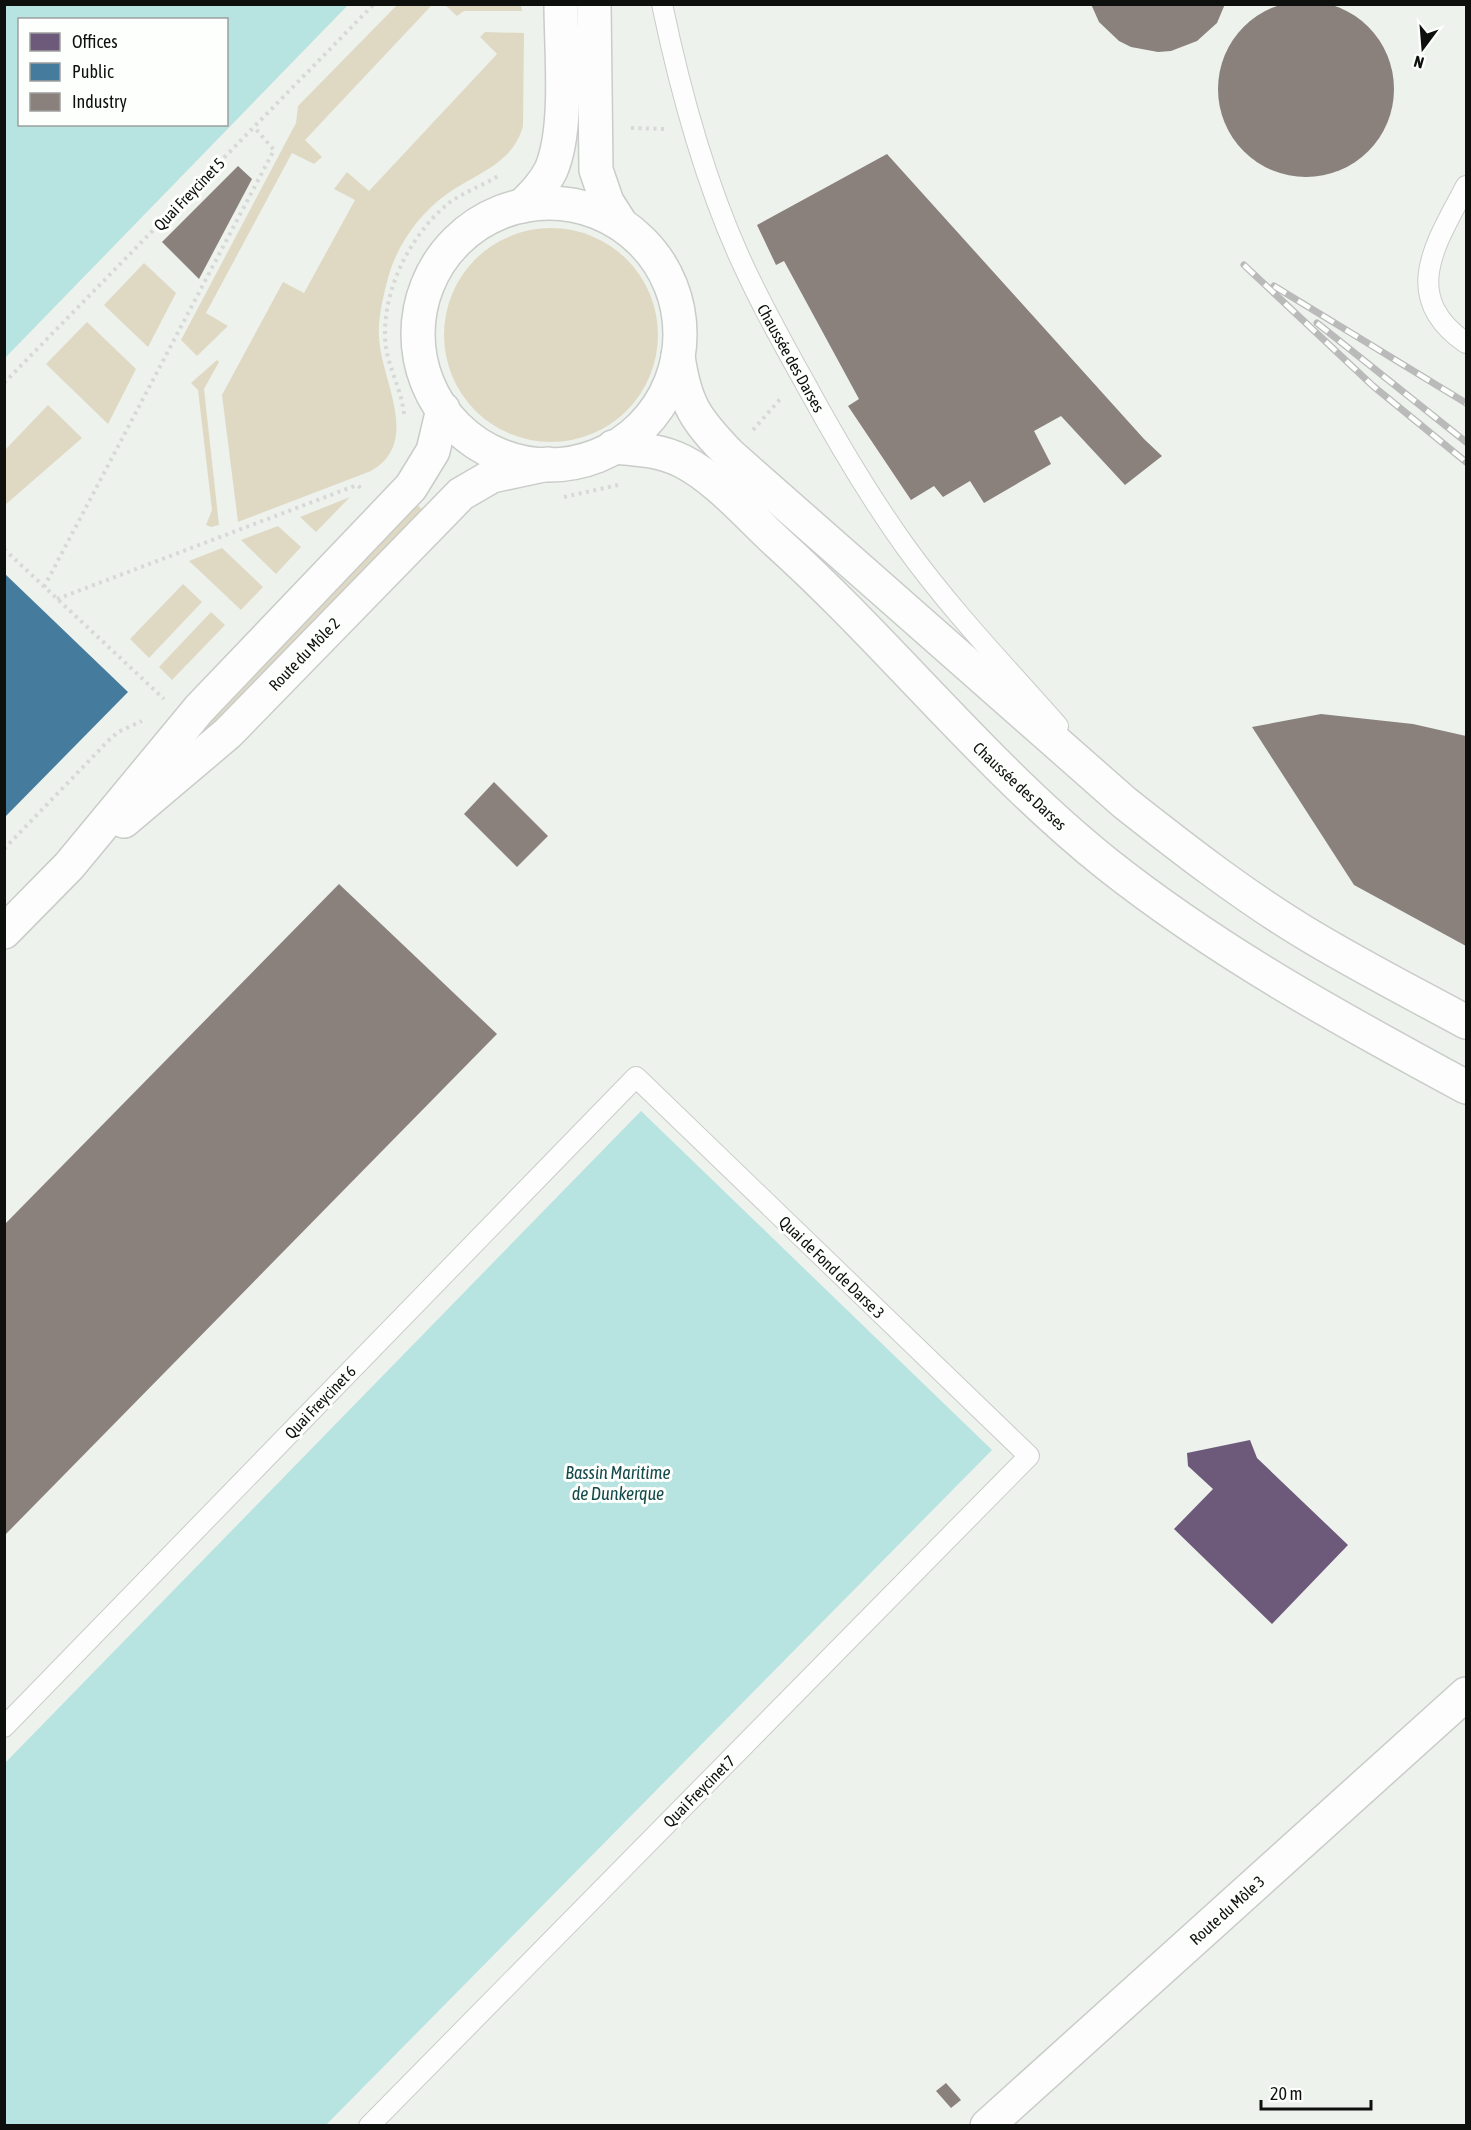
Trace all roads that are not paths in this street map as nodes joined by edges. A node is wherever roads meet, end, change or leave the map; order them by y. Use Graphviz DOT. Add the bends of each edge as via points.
graph roads {
  1 [pos="561,4"];
  2 [pos="594,4"];
  3 [pos="662,4"];
  4 [pos="1467,186"];
  5 [pos="522,206"];
  6 [pos="621,224"];
  7 [pos="1467,343"];
  8 [pos="678,356"];
  9 [pos="443,409"];
  10 [pos="613,447"];
  11 [pos="548,464"];
  12 [pos="1125,802"];
  13 [pos="69,866"];
  14 [pos="4,932"];
  15 [pos="1467,1022"];
  16 [pos="636,1077"];
  17 [pos="1467,1087"];
  18 [pos="1029,1456"];
  19 [pos="1467,1694"];
  20 [pos="4,1727"];
  21 [pos="369,2126"];
  22 [pos="987,2126"];
  1 -- 5 [label="main road" via="559,143 550,172"];
  2 -- 6 [label="main road" via="596,170 607,202"];
  3 -- 12 [label="lane, Chaussée des Darses" via="684,97 720,210 761,304 837,440 926,573"];
  4 -- 7 [label="lane" via="1435,247 1427,273 1436,312"];
  5 -- 6 [label="main road" via="573,206"];
  5 -- 9 [label="main road" via="484,220 462,236 444,256 428,286 419,319 419,346 424,373"];
  6 -- 8 [label="main road" via="652,252 666,275 679,315"];
  8 -- 10 [label="main road" via="672,381 652,414 635,433"];
  8 -- 12 [label="main road, Chaussée des Darses" via="687,400 705,428 730,455"];
  9 -- 11 [label="main road" via="461,430 483,446 508,458"];
  9 -- 13 [label="main road, Route du Môle 2" via="434,452 411,487 199,709"];
  10 -- 11 [label="main road" via="575,462"];
  10 -- 17 [label="main road, Chaussée des Darses" via="670,456 708,479 831,592 982,752 1107,864 1157,902 1314,1004"];
  11 -- 13 [label="main road, Route du Môle 2" via="492,476 461,494 209,751"];
  12 -- 15 [label="main road, Chaussée des Darses" via="1272,912"];
  13 -- 14 [label="main road, Route du Môle 2"];
  16 -- 18 [label="lane, Quai de Fond de Darse 3"];
  16 -- 20 [label="lane, Quai Freycinet 6"];
  18 -- 21 [label="lane, Quai Freycinet 7"];
  19 -- 22 [label="main road, Route du Môle 3"];
}
